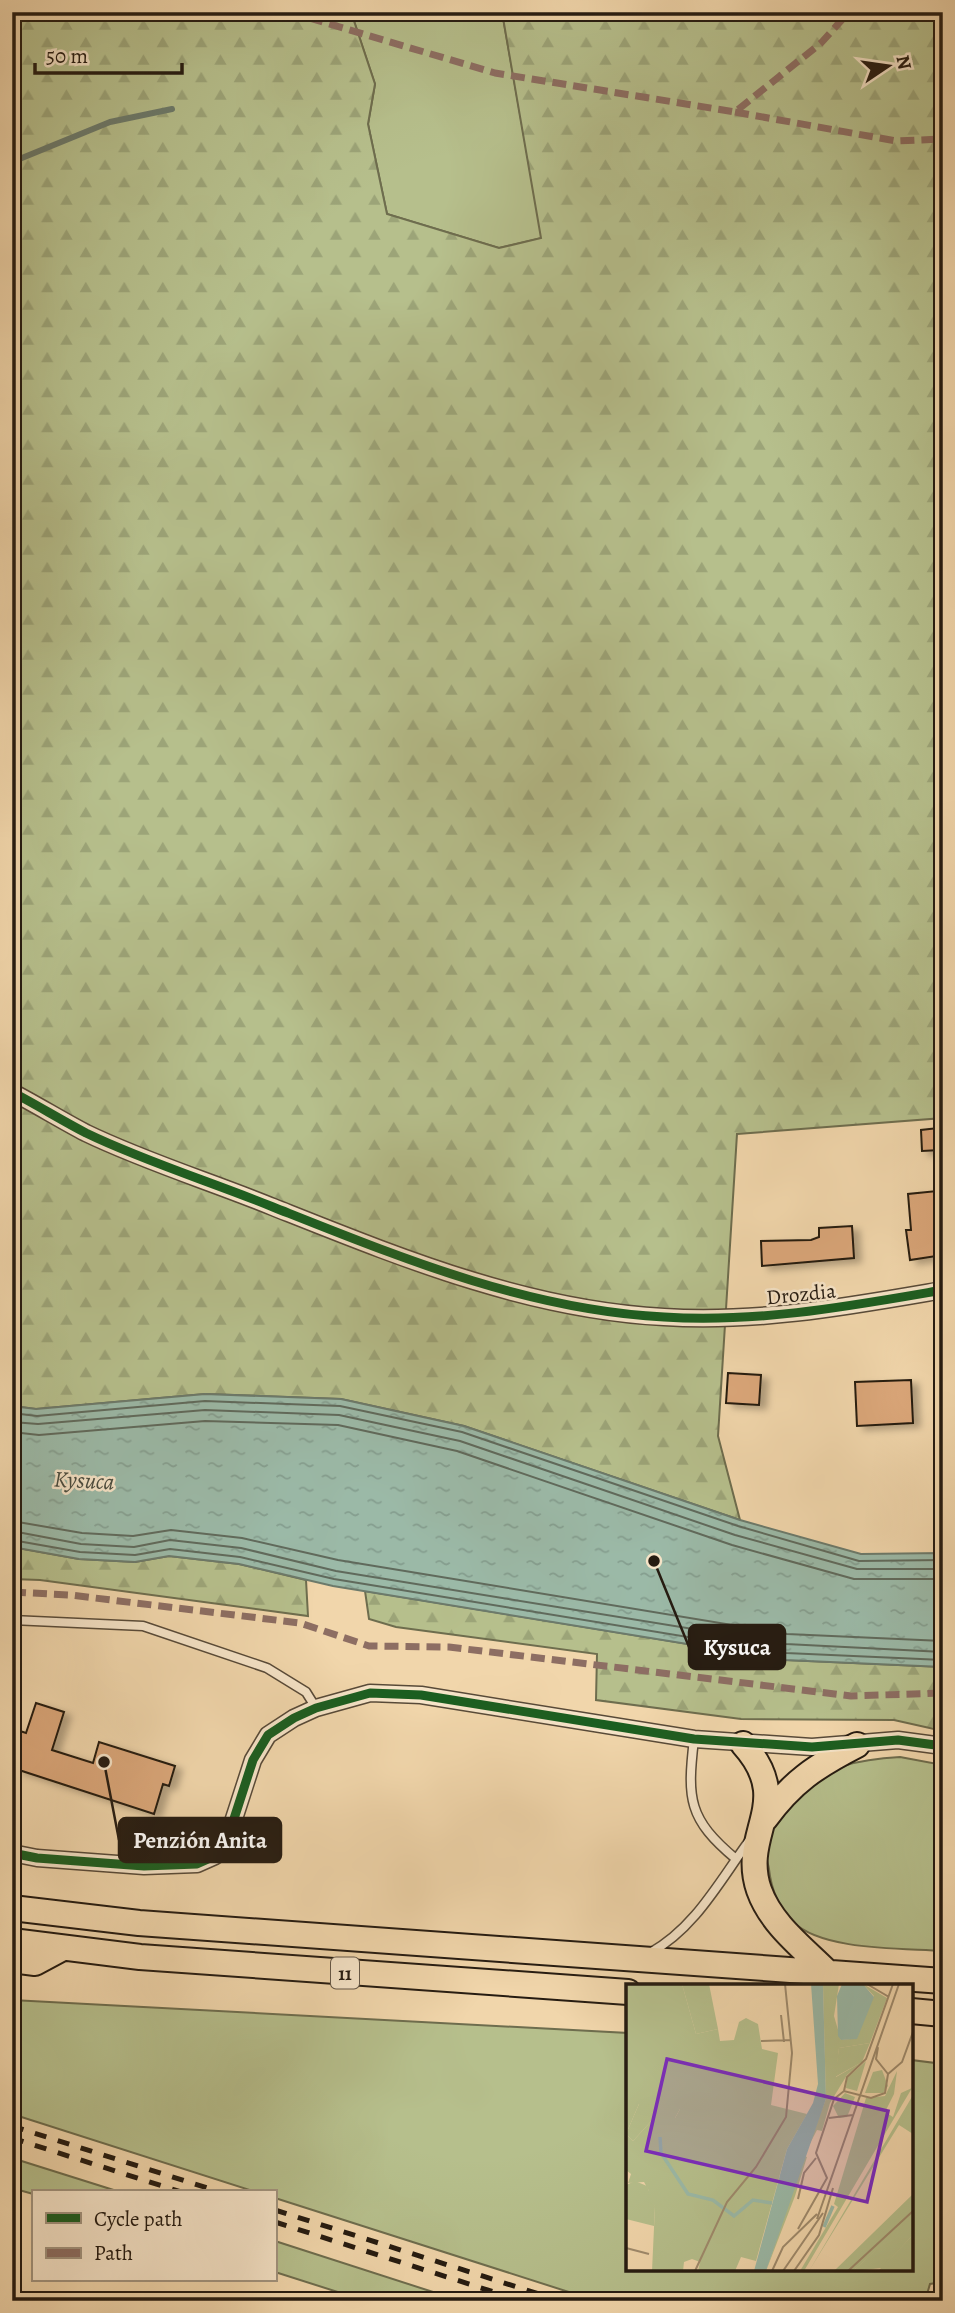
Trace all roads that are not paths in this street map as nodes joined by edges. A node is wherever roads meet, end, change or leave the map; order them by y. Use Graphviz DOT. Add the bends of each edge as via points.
graph roads {
  1 [pos="12,1091"];
  2 [pos="943,1290"];
  3 [pos="12,1620"];
  4 [pos="316,1708"];
  5 [pos="694,1739"];
  6 [pos="743,1744"];
  7 [pos="857,1745"];
  8 [pos="943,1746"];
  9 [pos="762,1823"];
  10 [pos="12,1853"];
  11 [pos="736,1859"];
  12 [pos="12,1908"];
  13 [pos="12,1941"];
  14 [pos="63,1948"];
  15 [pos="12,1960"];
  16 [pos="638,1960"];
  17 [pos="827,1972"];
  18 [pos="943,1981"];
  19 [pos="626,1992"];
  20 [pos="913,2011"];
  21 [pos="943,2014"];
  1 -- 2 [label="street, Drozdia" via="87,1133 430,1268 580,1307 712,1319 801,1314"];
  3 -- 4 [label="lane" via="143,1626 267,1668 306,1692"];
  4 -- 5 [label="street" via="370,1693 397,1692"];
  4 -- 10 [label="street" via="268,1735 253,1760 231,1828 215,1856 197,1864 144,1866"];
  5 -- 6 [label="street"];
  5 -- 11 [label="lane" via="689,1781 694,1810 708,1835"];
  6 -- 7 [label="street"];
  6 -- 9 [label="main road" via="765,1776"];
  7 -- 8 [label="street" via="898,1740"];
  7 -- 9 [label="main road" via="806,1773"];
  9 -- 11 [label="lane"];
  9 -- 17 [label="main road" via="754,1859 758,1888 769,1912"];
  11 -- 16 [label="lane" via="688,1924 667,1944"];
  12 -- 16 [label="main road, 11" via="139,1923"];
  13 -- 14 [label="main road"];
  14 -- 15 [label="main road" via="35,1962"];
  14 -- 19 [label="main road, 11"];
  16 -- 17 [label="main road, 11"];
  17 -- 18 [label="main road, 11"];
  20 -- 21 [label="main road"];
}
